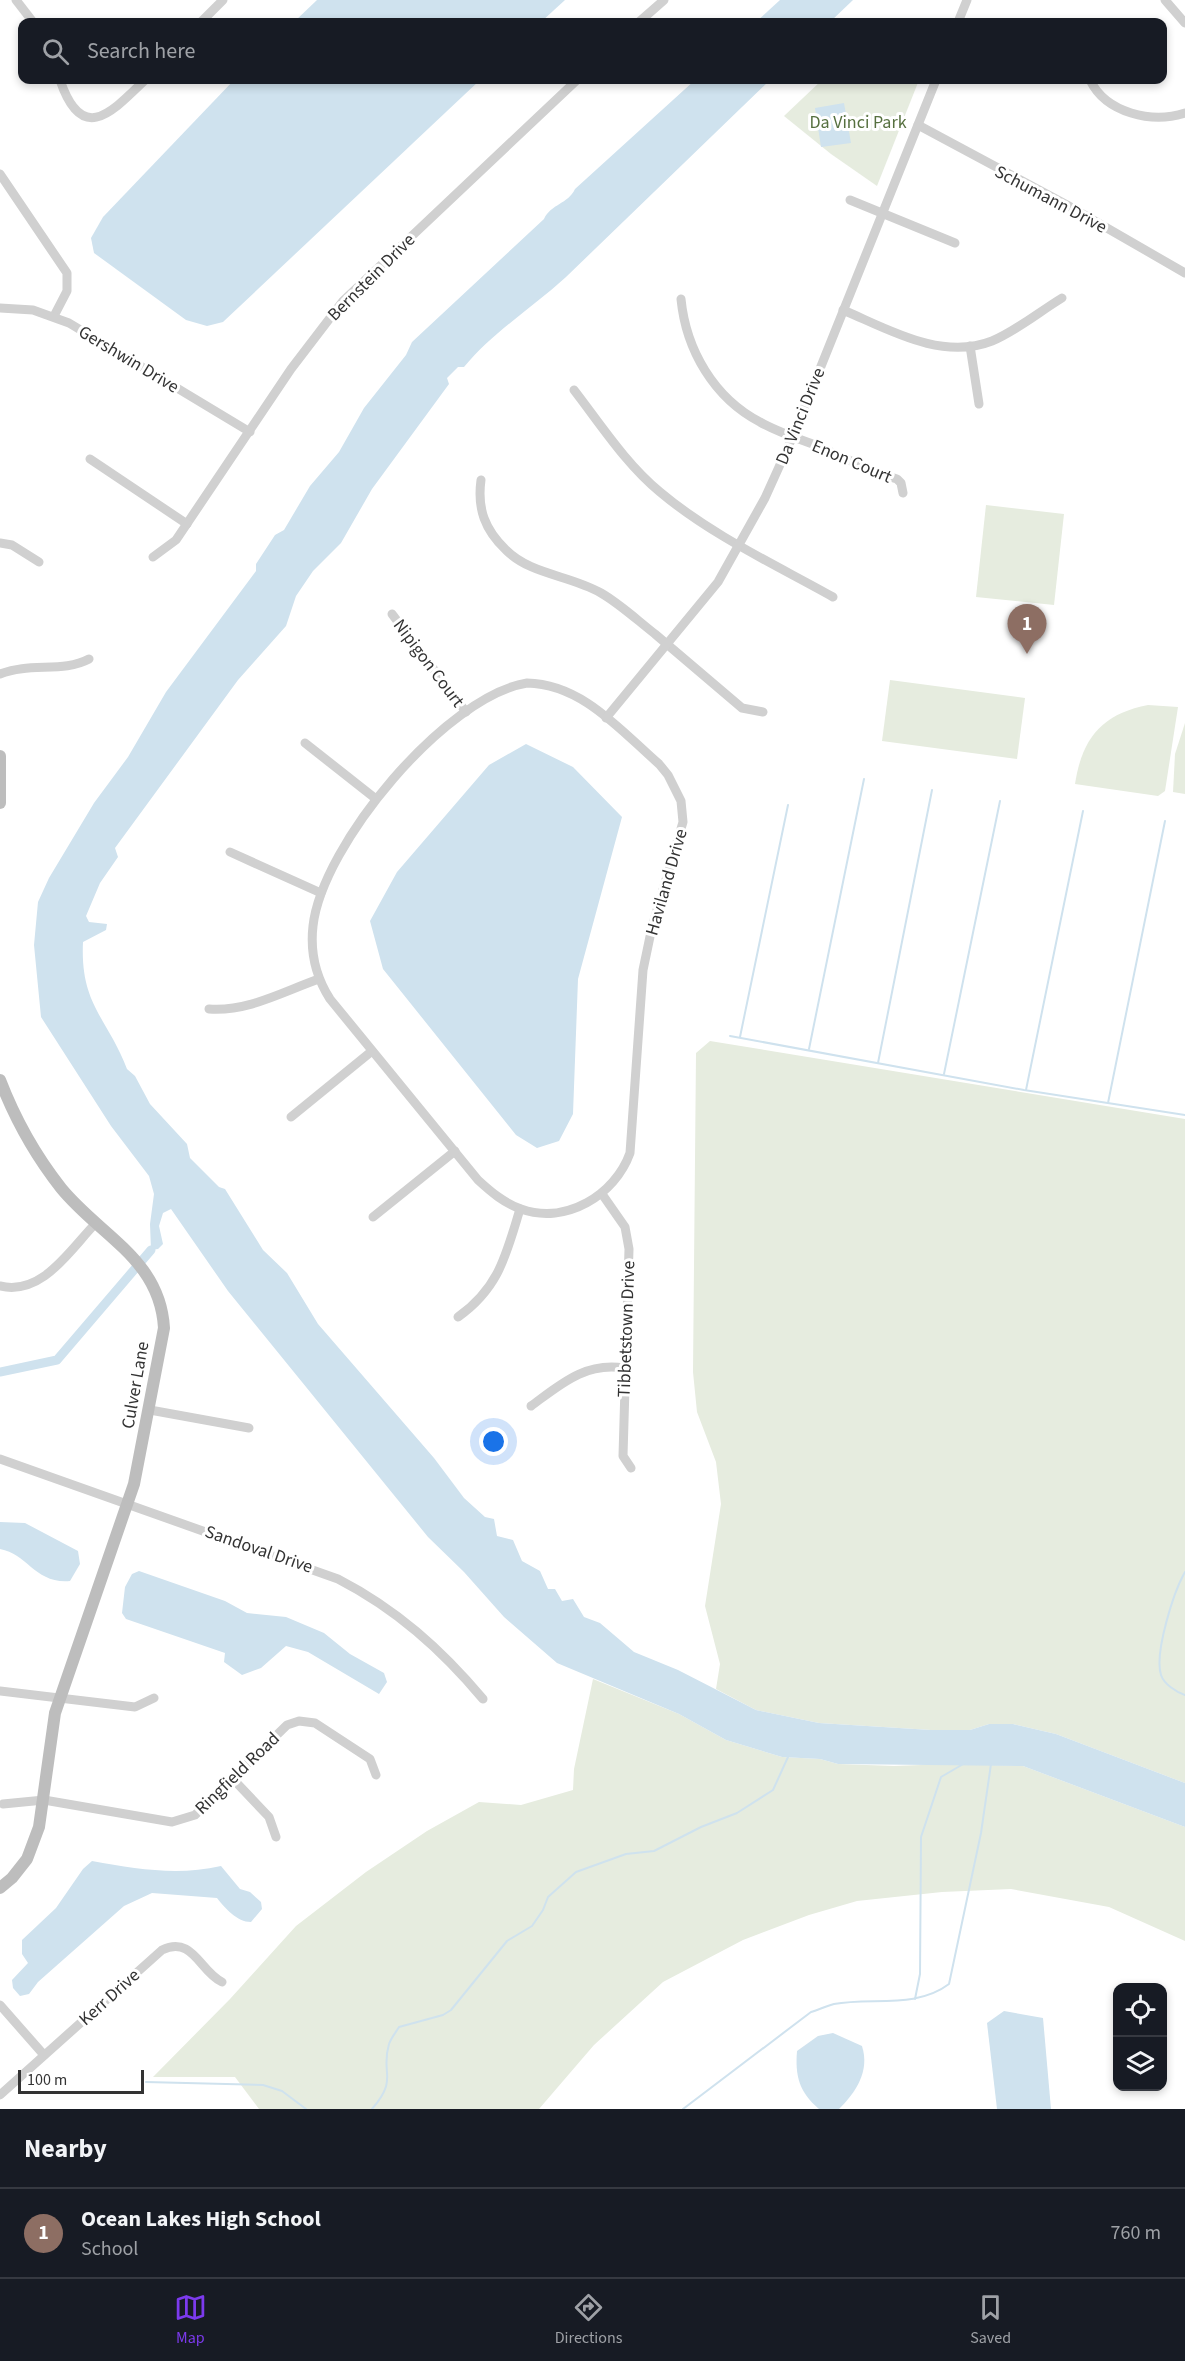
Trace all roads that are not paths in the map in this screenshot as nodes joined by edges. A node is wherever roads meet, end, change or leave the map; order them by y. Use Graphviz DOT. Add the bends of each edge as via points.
graph roads {
  1 [pos="16,0"];
  2 [pos="223,0"];
  3 [pos="664,0"];
  4 [pos="967,0"];
  5 [pos="1165,0"];
  6 [pos="30,18"];
  7 [pos="205,18"];
  8 [pos="644,18"];
  9 [pos="960,18"];
  10 [pos="1185,23"];
  11 [pos="61,84"];
  12 [pos="141,84"];
  13 [pos="573,84"];
  14 [pos="934,84"];
  15 [pos="1093,84"];
  16 [pos="1185,113"];
  17 [pos="918,125"];
  18 [pos="0,174"];
  19 [pos="850,200"];
  20 [pos="882,213"];
  21 [pos="955,243"];
  22 [pos="1185,273"];
  23 [pos="1062,298"];
  24 [pos="681,299"];
  25 [pos="0,308"];
  26 [pos="843,310"];
  27 [pos="54,316"];
  28 [pos="970,346"];
  29 [pos="574,390"];
  30 [pos="979,404"];
  31 [pos="250,432"];
  32 [pos="793,436"];
  33 [pos="90,459"];
  34 [pos="481,480"];
  35 [pos="903,493"];
  36 [pos="187,524"];
  37 [pos="0,543"];
  38 [pos="741,545"];
  39 [pos="153,557"];
  40 [pos="39,562"];
  41 [pos="833,597"];
  42 [pos="392,614"];
  43 [pos="668,645"];
  44 [pos="89,659"];
  45 [pos="0,674"];
  46 [pos="466,712"];
  47 [pos="763,712"];
  48 [pos="606,718"];
  49 [pos="305,743"];
  50 [pos="0,756"];
  51 [pos="376,799"];
  52 [pos="0,803"];
  53 [pos="230,852"];
  54 [pos="321,893"];
  55 [pos="320,979"];
  56 [pos="210,1009"];
  57 [pos="372,1051"];
  58 [pos="0,1080"];
  59 [pos="291,1116"];
  60 [pos="455,1151"];
  61 [pos="602,1194"];
  62 [pos="520,1209"];
  63 [pos="373,1217"];
  64 [pos="95,1224"];
  65 [pos="0,1286"];
  66 [pos="458,1317"];
  67 [pos="624,1368"];
  68 [pos="531,1406"];
  69 [pos="150,1410"];
  70 [pos="249,1428"];
  71 [pos="0,1459"];
  72 [pos="631,1468"];
  73 [pos="128,1503"];
  74 [pos="0,1691"];
  75 [pos="154,1698"];
  76 [pos="59,1699"];
  77 [pos="483,1699"];
  78 [pos="376,1775"];
  79 [pos="232,1778"];
  80 [pos="44,1800"];
  81 [pos="3,1804"];
  82 [pos="276,1837"];
  83 [pos="0,1888"];
  84 [pos="222,1982"];
  85 [pos="0,2005"];
  86 [pos="44,2055"];
  87 [pos="0,2095"];
  1 -- 6 [label="street"];
  2 -- 7 [label="street"];
  3 -- 8 [label="street"];
  4 -- 9 [label="street"];
  5 -- 10 [label="street"];
  11 -- 12 [label="street" via="74,110 95,117 110,112"];
  13 -- 31 [label="street, Bernstein Drive" via="343,301 291,369"];
  14 -- 17 [label="street, Da Vinci Drive"];
  15 -- 16 [label="street" via="1099,94 1118,107 1158,118"];
  17 -- 20 [label="street, Da Vinci Drive"];
  17 -- 22 [label="street, Schumann Drive"];
  18 -- 27 [label="street" via="67,273 67,291"];
  19 -- 20 [label="street"];
  20 -- 21 [label="street"];
  20 -- 26 [label="street, Da Vinci Drive"];
  23 -- 28 [label="street" via="1001,337"];
  24 -- 32 [label="street, Enon Court" via="693,348 723,394 760,422"];
  25 -- 27 [label="street, Gershwin Drive"];
  26 -- 28 [label="street" via="925,343"];
  26 -- 32 [label="street, Da Vinci Drive"];
  27 -- 31 [label="street, Gershwin Drive"];
  28 -- 30 [label="street"];
  29 -- 38 [label="street" via="626,458 654,486"];
  31 -- 36 [label="street, Bernstein Drive"];
  32 -- 35 [label="street, Enon Court" via="897,479"];
  32 -- 38 [label="street, Da Vinci Drive"];
  33 -- 36 [label="street"];
  34 -- 43 [label="street" via="482,516 506,550 526,565 599,592"];
  36 -- 39 [label="street, Bernstein Drive" via="170,546"];
  37 -- 40 [label="street" via="12,545"];
  38 -- 41 [label="street"];
  38 -- 43 [label="street, Da Vinci Drive" via="712,590"];
  42 -- 46 [label="street, Nipigon Court"];
  43 -- 47 [label="street" via="742,708"];
  43 -- 48 [label="street, Da Vinci Drive"];
  44 -- 45 [label="street" via="76,666 34,666"];
  46 -- 48 [label="street, Haviland Drive" via="501,689 538,683 577,695"];
  46 -- 51 [label="street, Haviland Drive" via="432,739"];
  48 -- 61 [label="street, Haviland Drive" via="668,775 681,801 683,822 643,970 630,1153 619,1176"];
  49 -- 51 [label="street"];
  50 -- 52 [label="street"];
  51 -- 54 [label="street, Haviland Drive"];
  53 -- 54 [label="street"];
  54 -- 55 [label="street, Haviland Drive" via="312,941"];
  55 -- 56 [label="street" via="247,1006"];
  55 -- 57 [label="street, Haviland Drive" via="330,999"];
  57 -- 59 [label="street"];
  57 -- 60 [label="street, Haviland Drive"];
  58 -- 64 [label="street, Culver Lane" via="45,1167"];
  60 -- 62 [label="street, Haviland Drive" via="489,1190"];
  60 -- 63 [label="street"];
  61 -- 62 [label="street, Haviland Drive" via="555,1212"];
  61 -- 67 [label="street, Tibbetstown Drive" via="619,1215 627,1235"];
  62 -- 66 [label="street" via="496,1278 481,1298"];
  64 -- 65 [label="street" via="43,1279 24,1288"];
  64 -- 69 [label="street, Culver Lane" via="140,1264 160,1302 164,1328"];
  67 -- 68 [label="street" via="604,1366 581,1372"];
  67 -- 72 [label="street, Tibbetstown Drive" via="623,1456"];
  69 -- 70 [label="street"];
  69 -- 73 [label="street, Culver Lane"];
  71 -- 73 [label="street, Sandoval Drive"];
  73 -- 76 [label="street, Culver Lane"];
  73 -- 77 [label="street, Sandoval Drive" via="314,1568 362,1591 429,1640"];
  74 -- 76 [label="street"];
  75 -- 76 [label="street" via="135,1707"];
  76 -- 80 [label="street, Culver Lane"];
  78 -- 79 [label="street, Ringfield Road" via="370,1759 315,1723 299,1721 286,1725"];
  79 -- 80 [label="street, Ringfield Road" via="195,1815 182,1821"];
  79 -- 82 [label="street" via="269,1817"];
  80 -- 81 [label="street, Ringfield Road"];
  80 -- 83 [label="street, Culver Lane" via="27,1858"];
  84 -- 86 [label="street, Kerr Drive" via="195,1954 180,1947 168,1947"];
  85 -- 86 [label="street"];
  86 -- 87 [label="street, Kerr Drive"];
}
